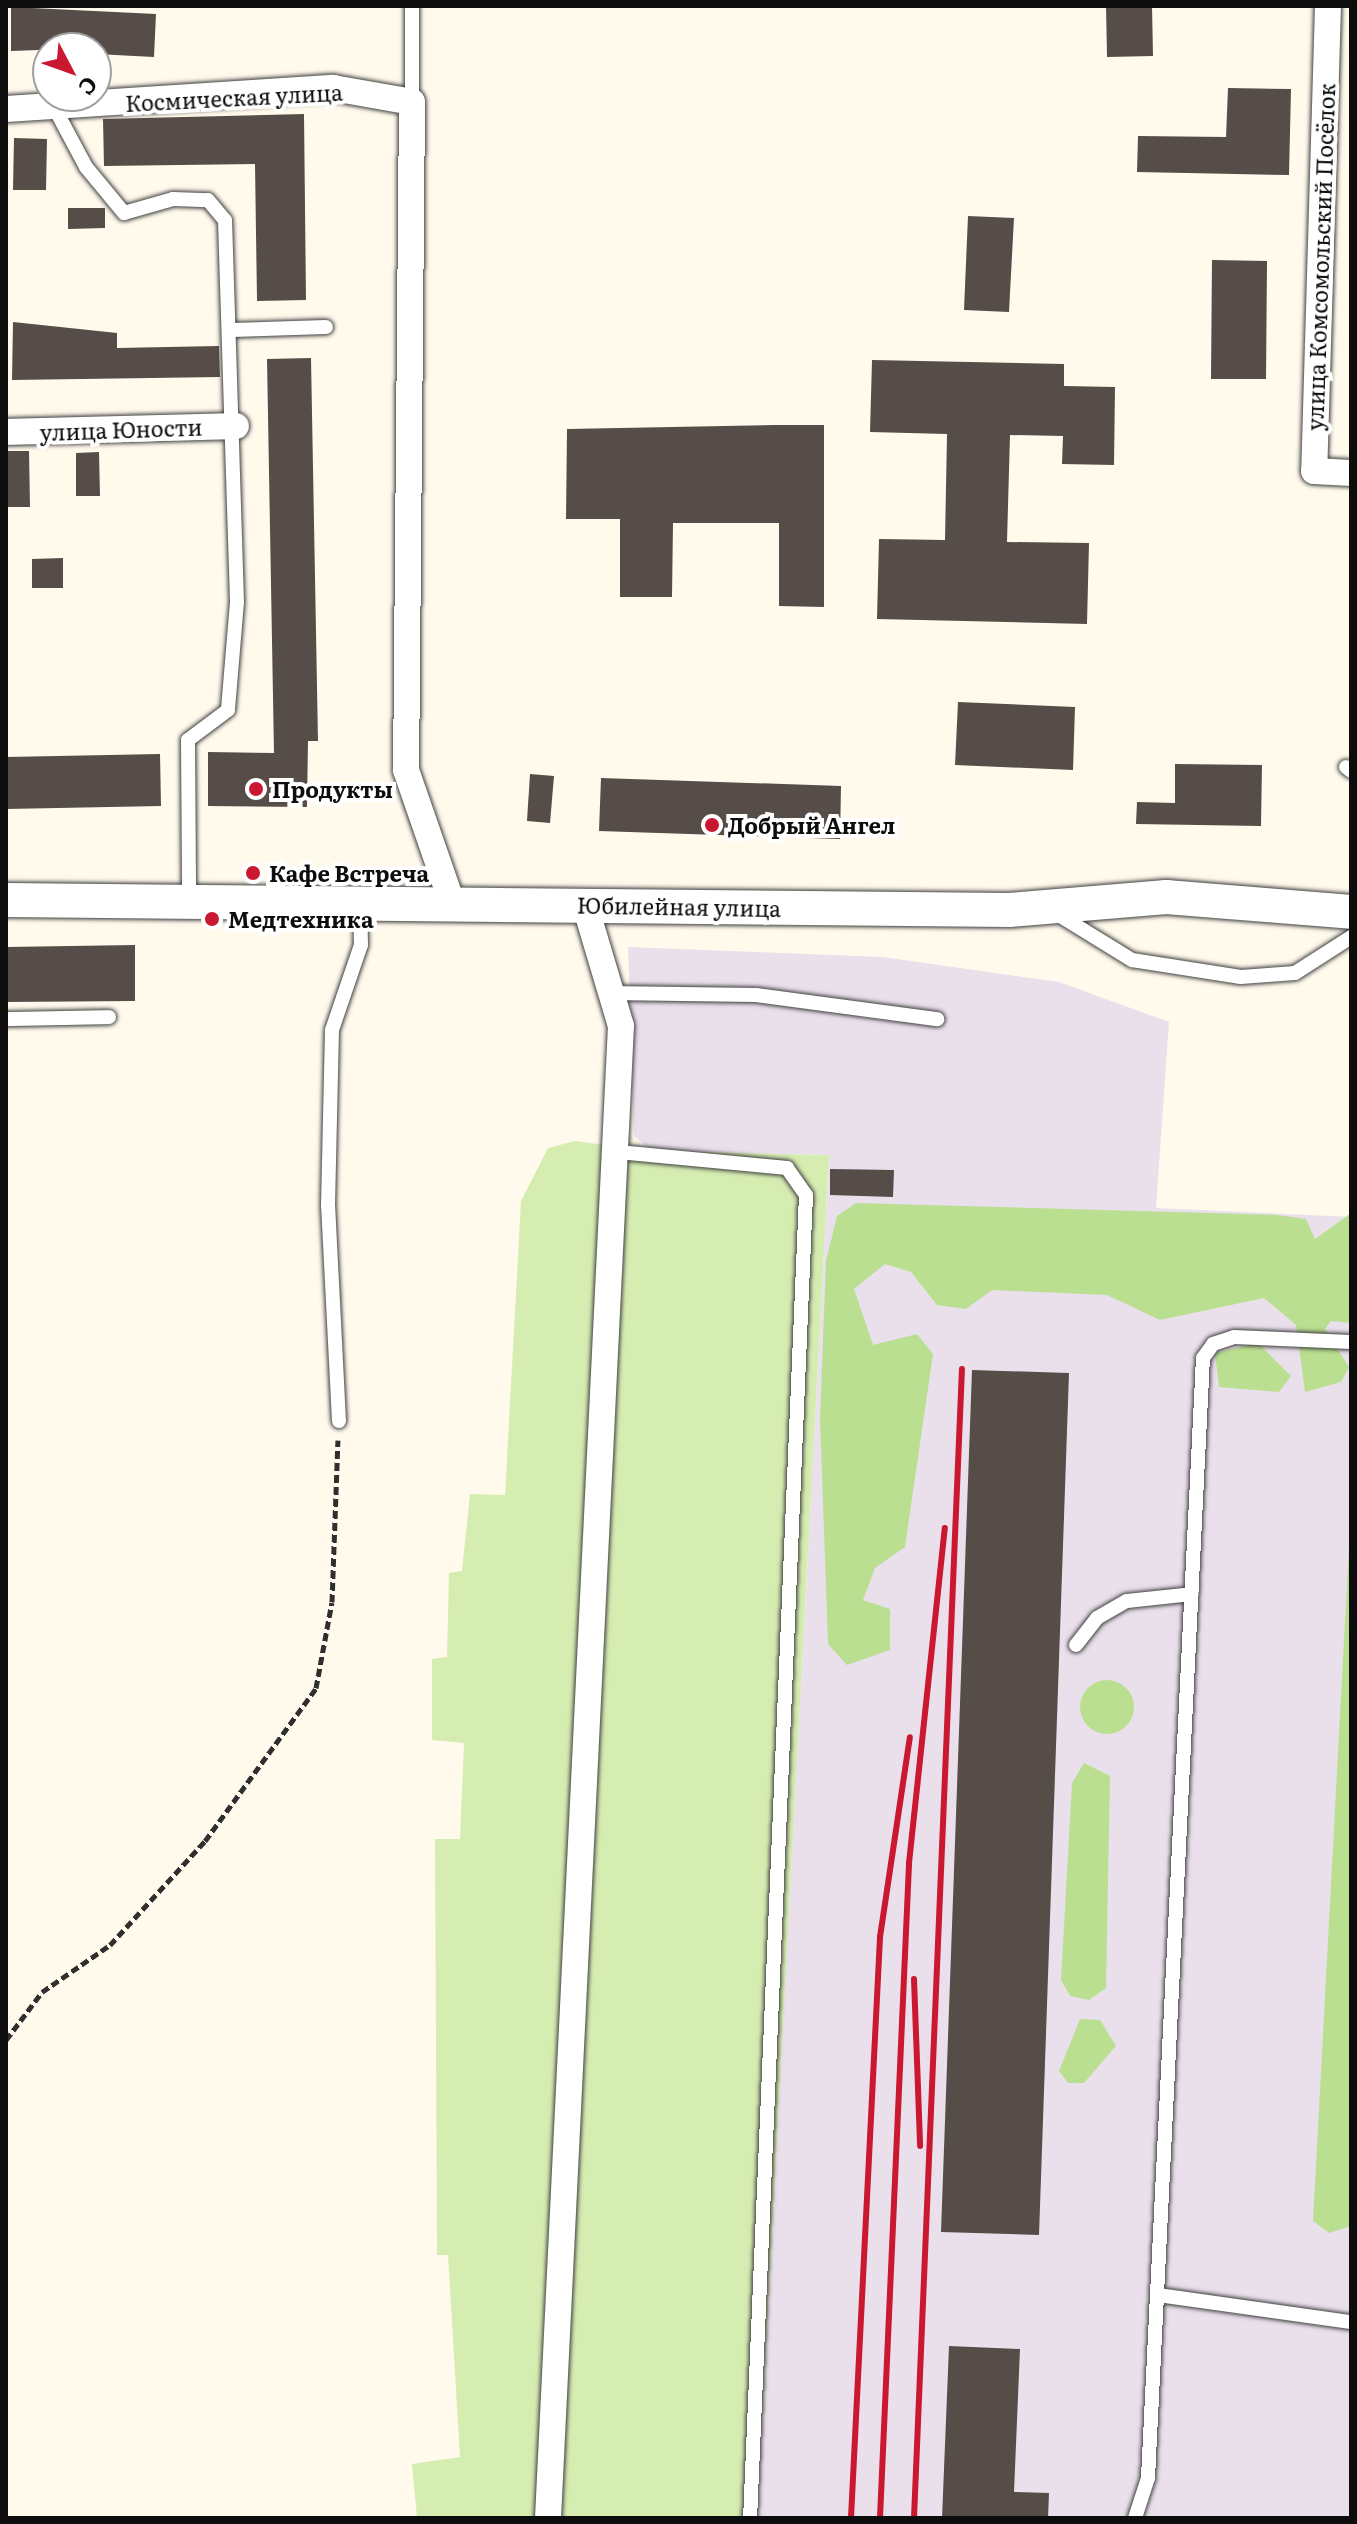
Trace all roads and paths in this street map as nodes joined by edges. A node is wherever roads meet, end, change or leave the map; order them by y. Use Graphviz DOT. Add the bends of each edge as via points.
graph roads {
  1 [pos="412,6"];
  2 [pos="1328,6"];
  3 [pos="412,102"];
  4 [pos="112,103"];
  5 [pos="32,108"];
  6 [pos="6,109"];
  7 [pos="57,112"];
  8 [pos="326,327"];
  9 [pos="232,330"];
  10 [pos="236,426"];
  11 [pos="6,432"];
  12 [pos="1351,473"];
  13 [pos="189,899"];
  14 [pos="6,900"];
  15 [pos="360,902"];
  16 [pos="452,903"];
  17 [pos="585,905"];
  18 [pos="1047,907"];
  19 [pos="1351,912"];
  20 [pos="1351,937"];
  21 [pos="608,993"];
  22 [pos="109,1017"];
  23 [pos="6,1019"];
  24 [pos="937,1019"];
  25 [pos="618,1152"];
  26 [pos="1351,1342"];
  27 [pos="339,1421"];
  28 [pos="1192,1594"];
  29 [pos="1076,1645"];
  30 [pos="6,2040"];
  31 [pos="1158,2295"];
  32 [pos="1351,2322"];
  33 [pos="548,2518"];
  34 [pos="750,2518"];
  35 [pos="1135,2518"];
  1 -- 3 [label="lane"];
  2 -- 12 [label="street, улица Комсомольский Посёлок" via="1314,471"];
  3 -- 4 [label="street, Космическая улица" via="333,88"];
  3 -- 16 [label="street" via="406,770"];
  5 -- 6 [label="street, Космическая улица"];
  7 -- 9 [label="lane" via="86,167 124,213 173,199 220,207"];
  8 -- 9 [label="lane"];
  9 -- 10 [label="lane"];
  10 -- 11 [label="street, улица Юности"];
  10 -- 13 [label="lane" via="237,602 228,710 188,740"];
  13 -- 14 [label="street, Юбилейная улица"];
  13 -- 15 [label="street, Юбилейная улица"];
  15 -- 16 [label="street, Юбилейная улица"];
  15 -- 27 [label="lane" via="361,945 332,1030 328,1206"];
  16 -- 17 [label="street, Юбилейная улица"];
  17 -- 18 [label="street, Юбилейная улица"];
  17 -- 21 [label="street"];
  18 -- 19 [label="street, Юбилейная улица" via="1166,897"];
  18 -- 20 [label="lane" via="1132,960 1241,977 1295,973"];
  21 -- 24 [label="lane" via="756,995"];
  21 -- 25 [label="street" via="621,1026"];
  22 -- 23 [label="lane"];
  25 -- 33 [label="street"];
  25 -- 34 [label="lane" via="787,1168 806,1195"];
  26 -- 28 [label="lane" via="1234,1337 1213,1344 1203,1358"];
  27 -- 30 [label="path" via="332,1602 316,1688 205,1841 110,1945 42,1992"];
  28 -- 29 [label="lane" via="1127,1601 1097,1618"];
  28 -- 31 [label="lane"];
  31 -- 32 [label="lane"];
  31 -- 35 [label="lane" via="1148,2478"];
}
